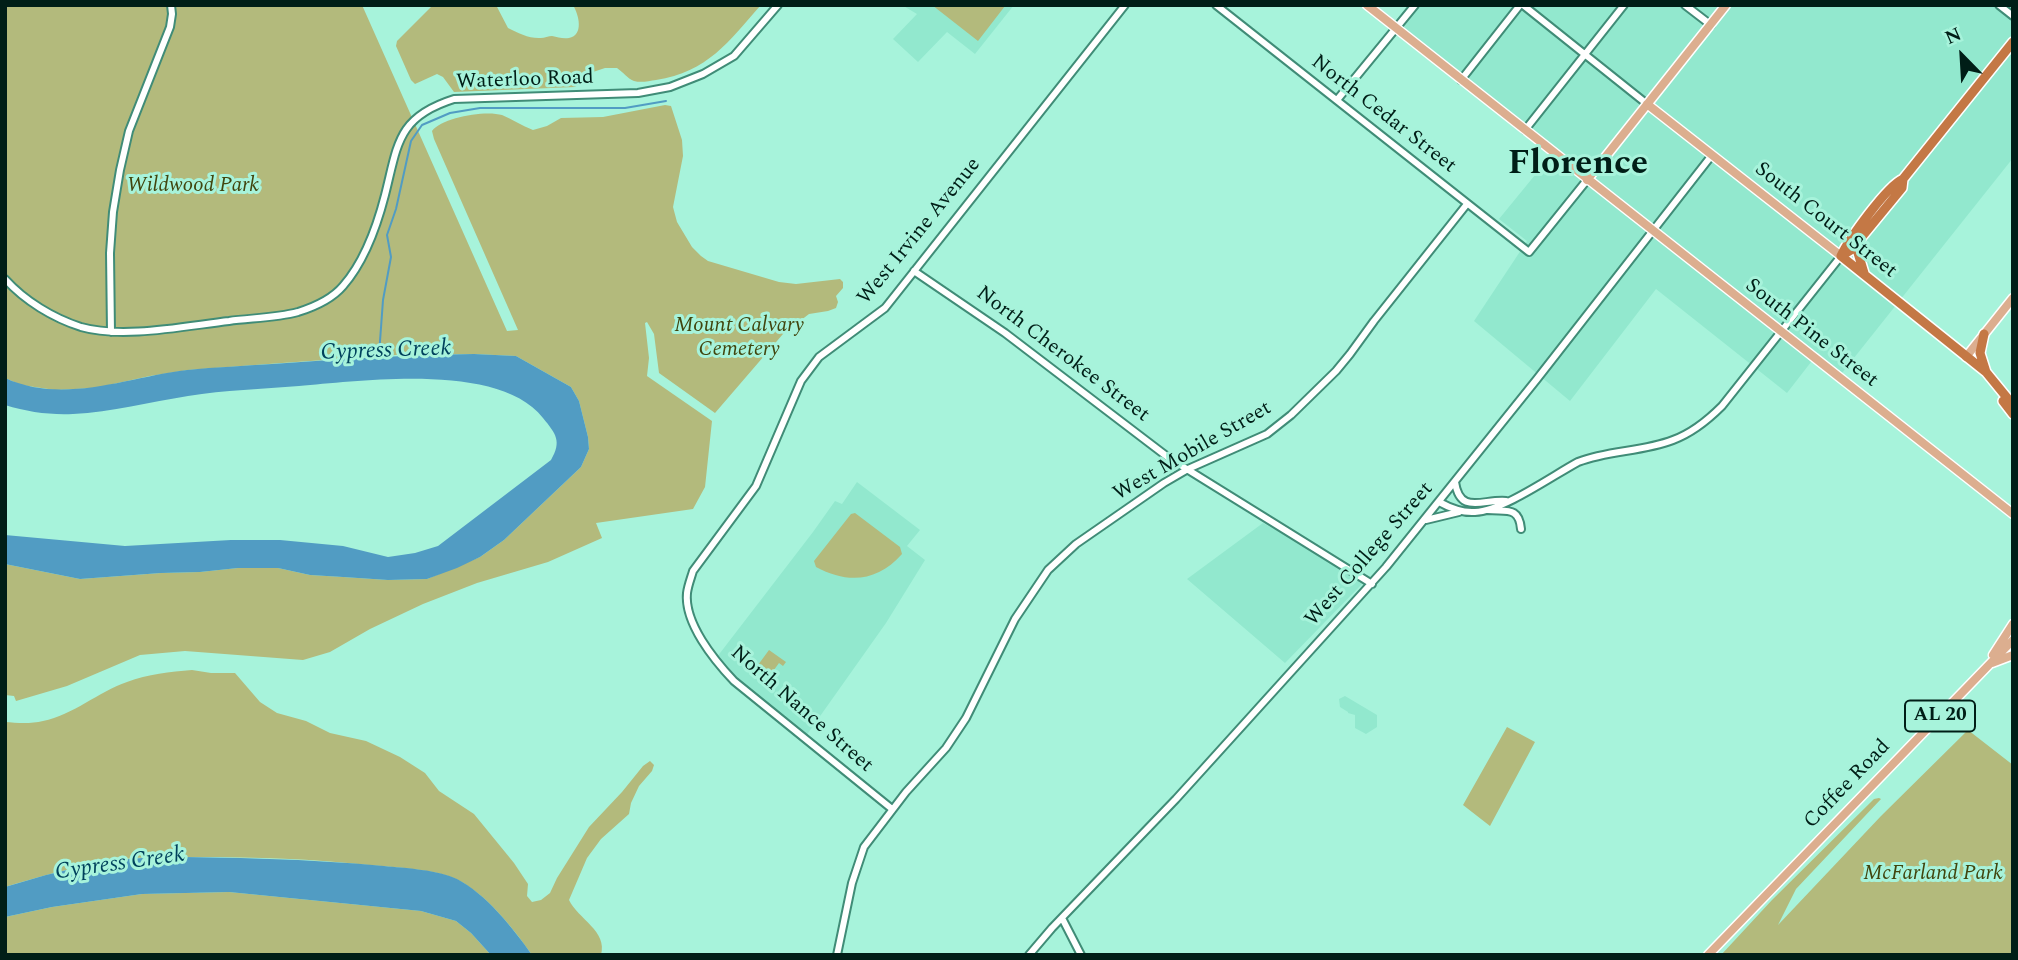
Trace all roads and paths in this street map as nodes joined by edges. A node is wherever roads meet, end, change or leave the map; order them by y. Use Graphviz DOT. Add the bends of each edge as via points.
graph roads {
  1 [pos="171,5"];
  2 [pos="778,5"];
  3 [pos="1125,5"];
  4 [pos="1216,5"];
  5 [pos="1367,5"];
  6 [pos="1415,5"];
  7 [pos="1522,5"];
  8 [pos="1624,5"];
  9 [pos="1685,5"];
  10 [pos="1726,5"];
  11 [pos="1999,5"];
  12 [pos="2013,16"];
  13 [pos="1710,25"];
  14 [pos="1396,28"];
  15 [pos="2013,42"];
  16 [pos="1586,54"];
  17 [pos="1461,79"];
  18 [pos="1337,100"];
  19 [pos="1647,104"];
  20 [pos="1525,130"];
  21 [pos="1712,155"];
  22 [pos="1903,179"];
  23 [pos="1587,180"];
  24 [pos="1467,204"];
  25 [pos="1652,231"];
  26 [pos="1861,238"];
  27 [pos="1841,256"];
  28 [pos="914,271"];
  29 [pos="1864,274"];
  30 [pos="5,279"];
  31 [pos="2013,298"];
  32 [pos="1780,331"];
  33 [pos="111,332"];
  34 [pos="1984,334"];
  35 [pos="1966,356"];
  36 [pos="1982,370"];
  37 [pos="2013,404"];
  38 [pos="2013,414"];
  39 [pos="1188,469"];
  40 [pos="1455,482"];
  41 [pos="1508,501"];
  42 [pos="1438,502"];
  43 [pos="1486,510"];
  44 [pos="1464,511"];
  45 [pos="2013,514"];
  46 [pos="1424,521"];
  47 [pos="1521,529"];
  48 [pos="708,552"];
  49 [pos="1372,584"];
  50 [pos="2013,624"];
  51 [pos="2013,640"];
  52 [pos="2013,655"];
  53 [pos="1987,666"];
  54 [pos="892,809"];
  55 [pos="1062,918"];
  56 [pos="837,955"];
  57 [pos="1029,955"];
  58 [pos="1081,955"];
  59 [pos="1708,955"];
  1 -- 33 [label="street" via="170,27 120,170 110,253"];
  2 -- 33 [label="street, Waterloo Road" via="734,56 670,87 638,93 454,99 422,113 400,139 373,234 354,271 333,296 279,315"];
  3 -- 28 [label="street, West Irvine Avenue"];
  4 -- 18 [label="street, North Cedar Street"];
  5 -- 14 [label="main road, South Pine Street"];
  6 -- 14 [label="street"];
  7 -- 16 [label="street"];
  7 -- 17 [label="street"];
  8 -- 16 [label="street"];
  9 -- 13 [label="street"];
  10 -- 13 [label="main road"];
  11 -- 12 [label="street"];
  13 -- 19 [label="main road"];
  14 -- 17 [label="main road, South Pine Street"];
  14 -- 18 [label="street"];
  15 -- 22 [label="highway"];
  16 -- 19 [label="street"];
  16 -- 20 [label="street"];
  17 -- 20 [label="main road, South Pine Street"];
  18 -- 24 [label="street, North Cedar Street"];
  19 -- 21 [label="main road, South Court Street"];
  19 -- 23 [label="main road"];
  20 -- 23 [label="main road, South Pine Street"];
  21 -- 25 [label="street, West College Street"];
  21 -- 27 [label="main road, South Court Street"];
  22 -- 26 [label="highway" via="1902,188"];
  22 -- 27 [label="highway"];
  23 -- 24 [label="street, North Cedar Street" via="1529,252"];
  23 -- 25 [label="main road, South Pine Street"];
  24 -- 39 [label="street, West Mobile Street" via="1336,371 1291,415 1267,434"];
  25 -- 32 [label="main road, South Pine Street"];
  25 -- 40 [label="street, West College Street"];
  26 -- 27 [label="highway"];
  26 -- 29 [label="highway" via="1858,252"];
  27 -- 29 [label="highway, South Court Street"];
  27 -- 32 [label="street"];
  28 -- 39 [label="street, North Cherokee Street"];
  28 -- 48 [label="street, West Irvine Avenue" via="885,308 818,357 807,371 757,486"];
  29 -- 35 [label="highway, South Court Street"];
  30 -- 33 [label="street, Waterloo Road" via="28,300 59,318"];
  31 -- 34 [label="main road"];
  32 -- 41 [label="street" via="1722,406 1693,430 1664,443 1577,462"];
  32 -- 45 [label="main road, South Pine Street"];
  34 -- 35 [label="main road"];
  34 -- 36 [label="highway"];
  35 -- 36 [label="highway, South Court Street"];
  36 -- 37 [label="highway"];
  36 -- 38 [label="highway"];
  39 -- 49 [label="street, North Cherokee Street"];
  39 -- 54 [label="street, West Mobile Street" via="1100,526 1048,570 1015,620 966,718"];
  40 -- 41 [label="street" via="1462,501"];
  40 -- 42 [label="street, West College Street"];
  41 -- 43 [label="street"];
  42 -- 44 [label="street"];
  42 -- 46 [label="street, West College Street"];
  43 -- 44 [label="street"];
  43 -- 47 [label="street" via="1516,513"];
  44 -- 46 [label="street"];
  46 -- 49 [label="street, West College Street"];
  48 -- 54 [label="street, North Nance Street" via="693,571 687,594 690,612 712,656 733,681"];
  49 -- 55 [label="street, West College Street"];
  50 -- 53 [label="main road"];
  51 -- 53 [label="main road, Coffee Road / AL 20"];
  52 -- 53 [label="main road"];
  53 -- 59 [label="main road, Coffee Road / AL 20"];
  54 -- 56 [label="street, West Mobile Street" via="864,847"];
  55 -- 57 [label="street, West College Street"];
  55 -- 58 [label="street"];
}
